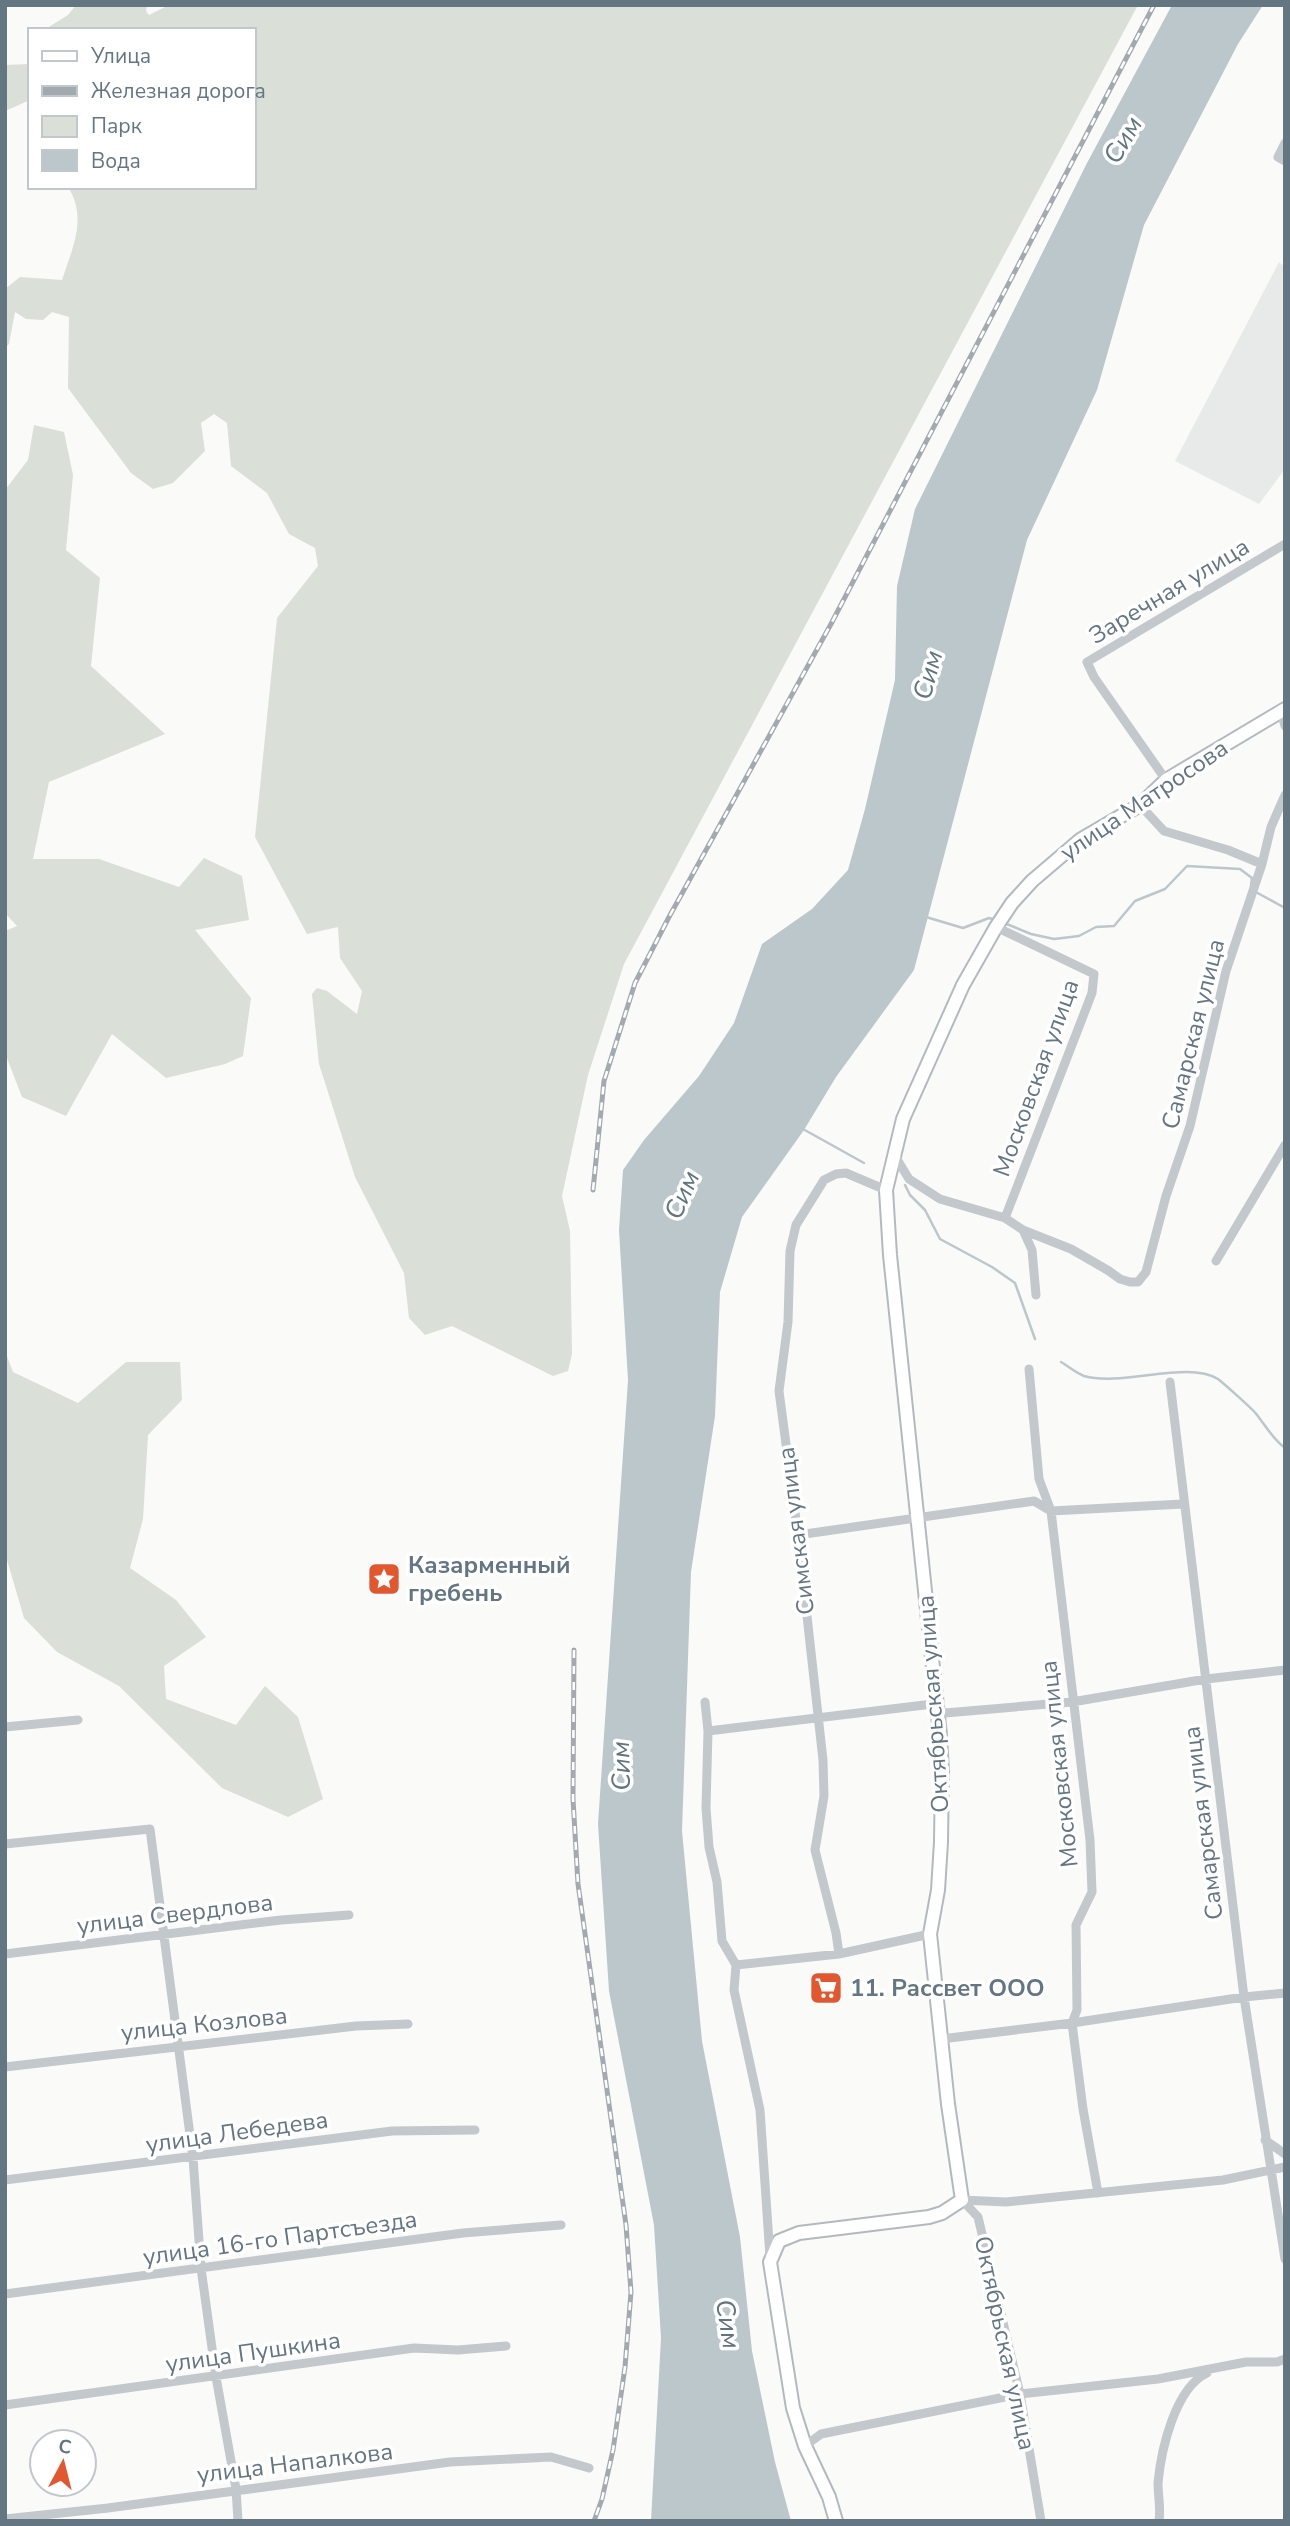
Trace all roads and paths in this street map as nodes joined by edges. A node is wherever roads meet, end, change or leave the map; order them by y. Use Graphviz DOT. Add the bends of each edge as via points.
graph roads {
  1 [pos="1285,143"];
  2 [pos="1285,161"];
  3 [pos="1285,544"];
  4 [pos="1283,710"];
  5 [pos="1285,726"];
  6 [pos="1166,780"];
  7 [pos="1285,795"];
  8 [pos="1140,805"];
  9 [pos="1262,864"];
  10 [pos="1012,902"];
  11 [pos="996,927"];
  12 [pos="1285,1145"];
  13 [pos="895,1156"];
  14 [pos="886,1190"];
  15 [pos="1005,1218"];
  16 [pos="1023,1230"];
  17 [pos="1216,1261"];
  18 [pos="1036,1295"];
  19 [pos="1029,1369"];
  20 [pos="1170,1382"];
  21 [pos="1183,1504"];
  22 [pos="1051,1511"];
  23 [pos="917,1520"];
  24 [pos="798,1535"];
  25 [pos="1285,1670"];
  26 [pos="1206,1679"];
  27 [pos="705,1702"];
  28 [pos="1072,1702"];
  29 [pos="937,1708"];
  30 [pos="817,1719"];
  31 [pos="78,1720"];
  32 [pos="5,1727"];
  33 [pos="708,1731"];
  34 [pos="5,1844"];
  35 [pos="349,1915"];
  36 [pos="930,1934"];
  37 [pos="163,1935"];
  38 [pos="5,1954"];
  39 [pos="839,1954"];
  40 [pos="736,1965"];
  41 [pos="1285,1993"];
  42 [pos="1244,1997"];
  43 [pos="1072,2023"];
  44 [pos="408,2024"];
  45 [pos="942,2039"];
  46 [pos="177,2046"];
  47 [pos="5,2067"];
  48 [pos="475,2130"];
  49 [pos="1265,2140"];
  50 [pos="1285,2154"];
  51 [pos="193,2158"];
  52 [pos="1285,2167"];
  53 [pos="1270,2169"];
  54 [pos="5,2180"];
  55 [pos="1098,2193"];
  56 [pos="962,2200"];
  57 [pos="561,2225"];
  58 [pos="1285,2259"];
  59 [pos="770,2262"];
  60 [pos="201,2268"];
  61 [pos="5,2294"];
  62 [pos="506,2346"];
  63 [pos="1285,2359"];
  64 [pos="1215,2370"];
  65 [pos="216,2377"];
  66 [pos="1020,2394"];
  67 [pos="5,2405"];
  68 [pos="805,2446"];
  69 [pos="589,2468"];
  70 [pos="236,2489"];
  71 [pos="5,2519"];
  72 [pos="238,2521"];
  73 [pos="836,2521"];
  74 [pos="1041,2521"];
  75 [pos="1159,2521"];
  1 -- 2 [label="street" via="1279,157"];
  3 -- 6 [label="street, Заречная улица" via="1087,662"];
  4 -- 5 [label="street"];
  4 -- 6 [label="main road, улица Матросова"];
  6 -- 8 [label="main road, улица Матросова"];
  7 -- 9 [label="street, Самарская улица"];
  8 -- 9 [label="street" via="1164,831"];
  8 -- 10 [label="main road, улица Матросова" via="1080,840"];
  9 -- 16 [label="street, Самарская улица" via="1226,971 1191,1126 1146,1272 1138,1282 1120,1279 1071,1249"];
  10 -- 11 [label="main road, Октябрьская улица"];
  11 -- 13 [label="main road, Октябрьская улица" via="963,985 917,1085"];
  11 -- 15 [label="street, Московская улица" via="1094,974 1092,993"];
  12 -- 17 [label="street"];
  13 -- 14 [label="main road, Октябрьская улица"];
  13 -- 15 [label="street" via="909,1179 940,1199"];
  14 -- 23 [label="main road, Октябрьская улица"];
  14 -- 24 [label="street, Симская улица" via="846,1173 836,1174 824,1180 796,1225 779,1391"];
  15 -- 16 [label="street"];
  16 -- 18 [label="street" via="1032,1250"];
  19 -- 22 [label="street, Московская улица" via="1039,1479"];
  20 -- 21 [label="street, Самарская улица"];
  21 -- 22 [label="street"];
  21 -- 26 [label="street, Самарская улица"];
  22 -- 23 [label="street" via="1034,1502"];
  22 -- 28 [label="street, Московская улица"];
  23 -- 24 [label="street"];
  23 -- 29 [label="main road, Октябрьская улица"];
  24 -- 30 [label="street, Симская улица"];
  25 -- 26 [label="street"];
  26 -- 28 [label="street"];
  26 -- 42 [label="street, Самарская улица"];
  27 -- 33 [label="street"];
  28 -- 29 [label="street" via="945,1713"];
  28 -- 43 [label="street, Московская улица" via="1092,1892 1076,1925 1077,2010"];
  29 -- 30 [label="street" via="933,1704"];
  29 -- 36 [label="main road, Октябрьская улица" via="941,1842"];
  30 -- 33 [label="street"];
  30 -- 39 [label="street, Симская улица" via="824,1796 815,1850"];
  31 -- 32 [label="street"];
  33 -- 40 [label="street" via="709,1847 722,1941"];
  34 -- 37 [label="street" via="150,1829"];
  35 -- 37 [label="street, улица Свердлова"];
  36 -- 39 [label="street"];
  36 -- 45 [label="main road, Октябрьская улица"];
  37 -- 38 [label="street, улица Свердлова"];
  37 -- 46 [label="street"];
  39 -- 40 [label="street"];
  40 -- 59 [label="street" via="734,1990 760,2110"];
  41 -- 42 [label="street"];
  42 -- 43 [label="street"];
  42 -- 49 [label="street, Самарская улица"];
  43 -- 45 [label="street"];
  43 -- 55 [label="street, Московская улица"];
  44 -- 46 [label="street, улица Козлова"];
  45 -- 56 [label="main road, Октябрьская улица"];
  46 -- 47 [label="street, улица Козлова"];
  46 -- 51 [label="street"];
  48 -- 51 [label="street, улица Лебедева" via="392,2132"];
  49 -- 50 [label="street"];
  49 -- 53 [label="street, Самарская улица"];
  51 -- 54 [label="street, улица Лебедева"];
  51 -- 60 [label="street"];
  52 -- 53 [label="street"];
  53 -- 55 [label="street"];
  53 -- 58 [label="street, Самарская улица"];
  55 -- 56 [label="street" via="1006,2202"];
  56 -- 59 [label="main road" via="929,2217 799,2233 779,2241"];
  56 -- 66 [label="street, Октябрьская улица" via="978,2217"];
  57 -- 60 [label="street, улица 16-го Партсъезда" via="463,2233"];
  59 -- 68 [label="main road" via="793,2408"];
  60 -- 61 [label="street, улица 16-го Партсъезда"];
  60 -- 65 [label="street"];
  62 -- 65 [label="street, улица Пушкина" via="414,2348"];
  63 -- 64 [label="street"];
  64 -- 66 [label="street"];
  64 -- 75 [label="street" via="1199,2377 1184,2395 1166,2436 1158,2481"];
  65 -- 67 [label="street, улица Пушкина"];
  65 -- 70 [label="street"];
  66 -- 68 [label="street" via="821,2434"];
  66 -- 74 [label="street, Октябрьская улица"];
  68 -- 73 [label="main road"];
  69 -- 70 [label="street, улица Напалкова" via="551,2457 450,2462"];
  70 -- 71 [label="street, улица Напалкова"];
  70 -- 72 [label="street"];
}
